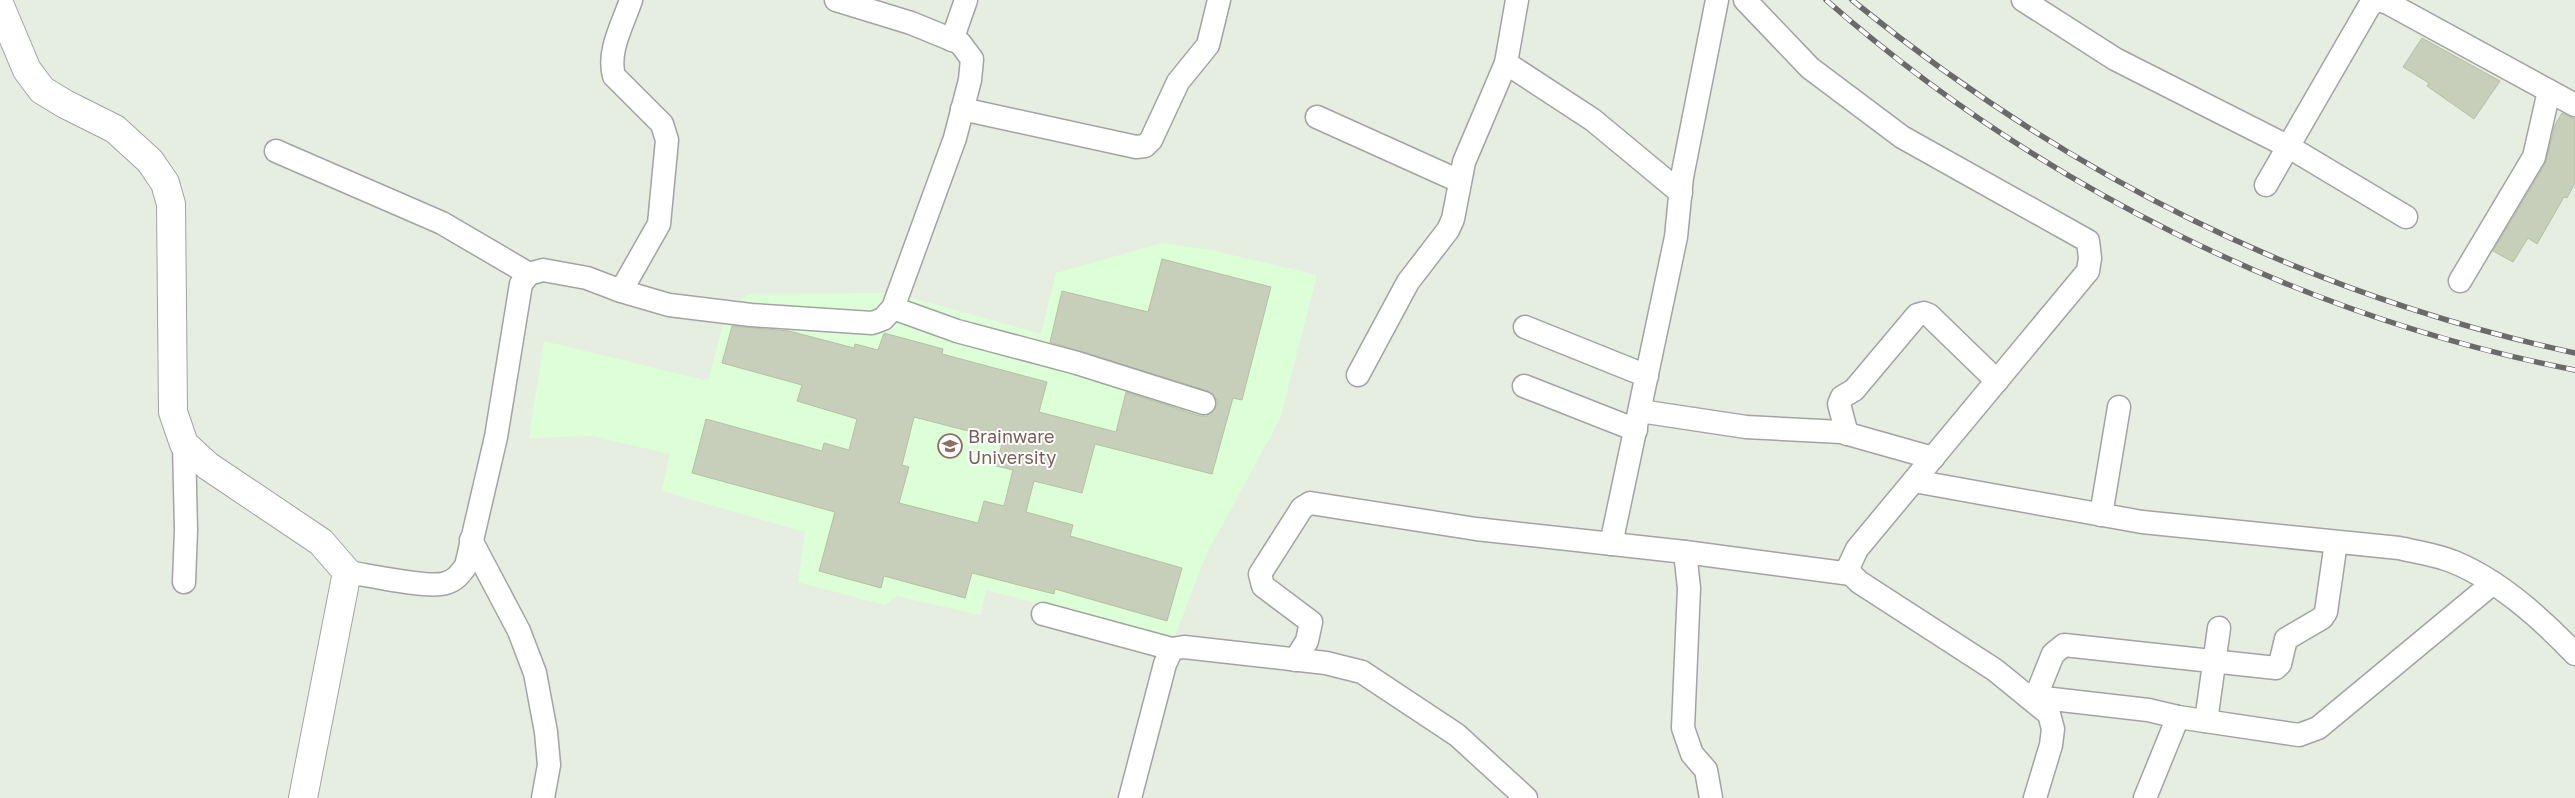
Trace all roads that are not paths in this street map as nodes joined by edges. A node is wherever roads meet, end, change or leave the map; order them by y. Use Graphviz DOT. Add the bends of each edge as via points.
graph roads {
  1 [pos="631,0"];
  2 [pos="836,0"];
  3 [pos="966,0"];
  4 [pos="1219,0"];
  5 [pos="1517,0"];
  6 [pos="1717,0"];
  7 [pos="1745,0"];
  8 [pos="2023,0"];
  9 [pos="0,6"];
  10 [pos="952,40"];
  11 [pos="1506,63"];
  12 [pos="2550,91"];
  13 [pos="2575,105"];
  14 [pos="962,109"];
  15 [pos="1317,117"];
  16 [pos="2289,147"];
  17 [pos="276,151"];
  18 [pos="1459,181"];
  19 [pos="2266,185"];
  20 [pos="1680,193"];
  21 [pos="2406,217"];
  22 [pos="529,274"];
  23 [pos="2460,281"];
  24 [pos="621,292"];
  25 [pos="892,308"];
  26 [pos="1525,327"];
  27 [pos="1358,375"];
  28 [pos="1647,376"];
  29 [pos="1997,381"];
  30 [pos="1524,386"];
  31 [pos="1204,403"];
  32 [pos="2119,407"];
  33 [pos="1638,420"];
  34 [pos="1847,434"];
  35 [pos="184,444"];
  36 [pos="1933,458"];
  37 [pos="1914,481"];
  38 [pos="2101,515"];
  39 [pos="472,540"];
  40 [pos="2336,542"];
  41 [pos="1611,544"];
  42 [pos="1685,552"];
  43 [pos="347,572"];
  44 [pos="1851,574"];
  45 [pos="184,582"];
  46 [pos="2492,584"];
  47 [pos="1043,614"];
  48 [pos="2219,628"];
  49 [pos="1172,649"];
  50 [pos="2575,654"];
  51 [pos="1295,660"];
  52 [pos="2213,662"];
  53 [pos="2031,696"];
  54 [pos="2178,717"];
  55 [pos="2206,721"];
  56 [pos="303,798"];
  57 [pos="543,798"];
  58 [pos="1130,798"];
  59 [pos="1526,798"];
  60 [pos="1711,798"];
  61 [pos="2036,798"];
  62 [pos="2145,798"];
  1 -- 24 [label="street" via="612,53 614,76 662,124 667,140 659,224"];
  2 -- 10 [label="street" via="911,23"];
  3 -- 10 [label="street"];
  4 -- 14 [label="street" via="1208,45 1178,82 1151,140 1145,146 1136,147"];
  5 -- 11 [label="street"];
  6 -- 20 [label="street"];
  7 -- 29 [label="street" via="1810,68 1902,137 2088,242 2088,271"];
  8 -- 16 [label="street" via="2115,60"];
  9 -- 35 [label="street" via="27,70 42,90 115,129 150,161 165,183 171,204 173,412"];
  10 -- 14 [label="street" via="960,43 972,59"];
  11 -- 18 [label="street"];
  11 -- 20 [label="street" via="1593,120"];
  12 -- 13 [label="street"];
  12 -- 16 [label="street" via="2388,2 2378,0 2370,5"];
  12 -- 23 [label="street" via="2534,157"];
  14 -- 25 [label="street"];
  15 -- 18 [label="street"];
  16 -- 19 [label="street"];
  16 -- 21 [label="street"];
  17 -- 22 [label="street" via="442,223"];
  18 -- 27 [label="street" via="1456,210 1448,230 1408,282"];
  20 -- 28 [label="street" via="1676,237"];
  22 -- 24 [label="street" via="543,270 587,278"];
  22 -- 39 [label="street" via="521,284 496,438"];
  24 -- 25 [label="street" via="669,305 710,311 872,323 882,319"];
  25 -- 31 [label="street" via="957,331 1077,363"];
  26 -- 28 [label="street"];
  28 -- 33 [label="street"];
  29 -- 34 [label="street" via="1924,313 1917,316 1854,390 1842,397 1839,404"];
  29 -- 36 [label="street"];
  30 -- 33 [label="street"];
  32 -- 38 [label="street"];
  33 -- 34 [label="street"];
  33 -- 41 [label="street"];
  34 -- 36 [label="street"];
  35 -- 43 [label="street" via="208,466 321,542"];
  35 -- 45 [label="street"];
  36 -- 37 [label="street"];
  37 -- 38 [label="street"];
  37 -- 44 [label="street" via="1857,549 1849,566"];
  38 -- 40 [label="street"];
  39 -- 43 [label="street" via="466,566 458,577 444,584 423,584"];
  39 -- 57 [label="street" via="519,631 535,673 550,765"];
  40 -- 46 [label="street" via="2453,561"];
  40 -- 52 [label="street" via="2326,612 2322,618 2286,639 2280,664 2271,669"];
  41 -- 42 [label="street"];
  41 -- 51 [label="street" via="1476,529 1310,503 1302,508 1260,574 1263,586 1311,622 1307,640"];
  42 -- 44 [label="street"];
  42 -- 60 [label="street" via="1689,588 1683,728 1692,754 1706,770"];
  43 -- 56 [label="street"];
  44 -- 53 [label="street"];
  46 -- 50 [label="street" via="2552,630"];
  46 -- 55 [label="street" via="2318,728 2300,735"];
  47 -- 49 [label="street"];
  48 -- 52 [label="street"];
  49 -- 51 [label="street" via="1184,647"];
  49 -- 58 [label="street"];
  51 -- 59 [label="street" via="1326,663 1362,672 1457,735"];
  52 -- 53 [label="street" via="2064,645 2053,654"];
  52 -- 55 [label="street"];
  53 -- 54 [label="street" via="2148,710"];
  53 -- 61 [label="street" via="2049,714 2053,729"];
  54 -- 55 [label="street"];
  54 -- 62 [label="street"];
}
